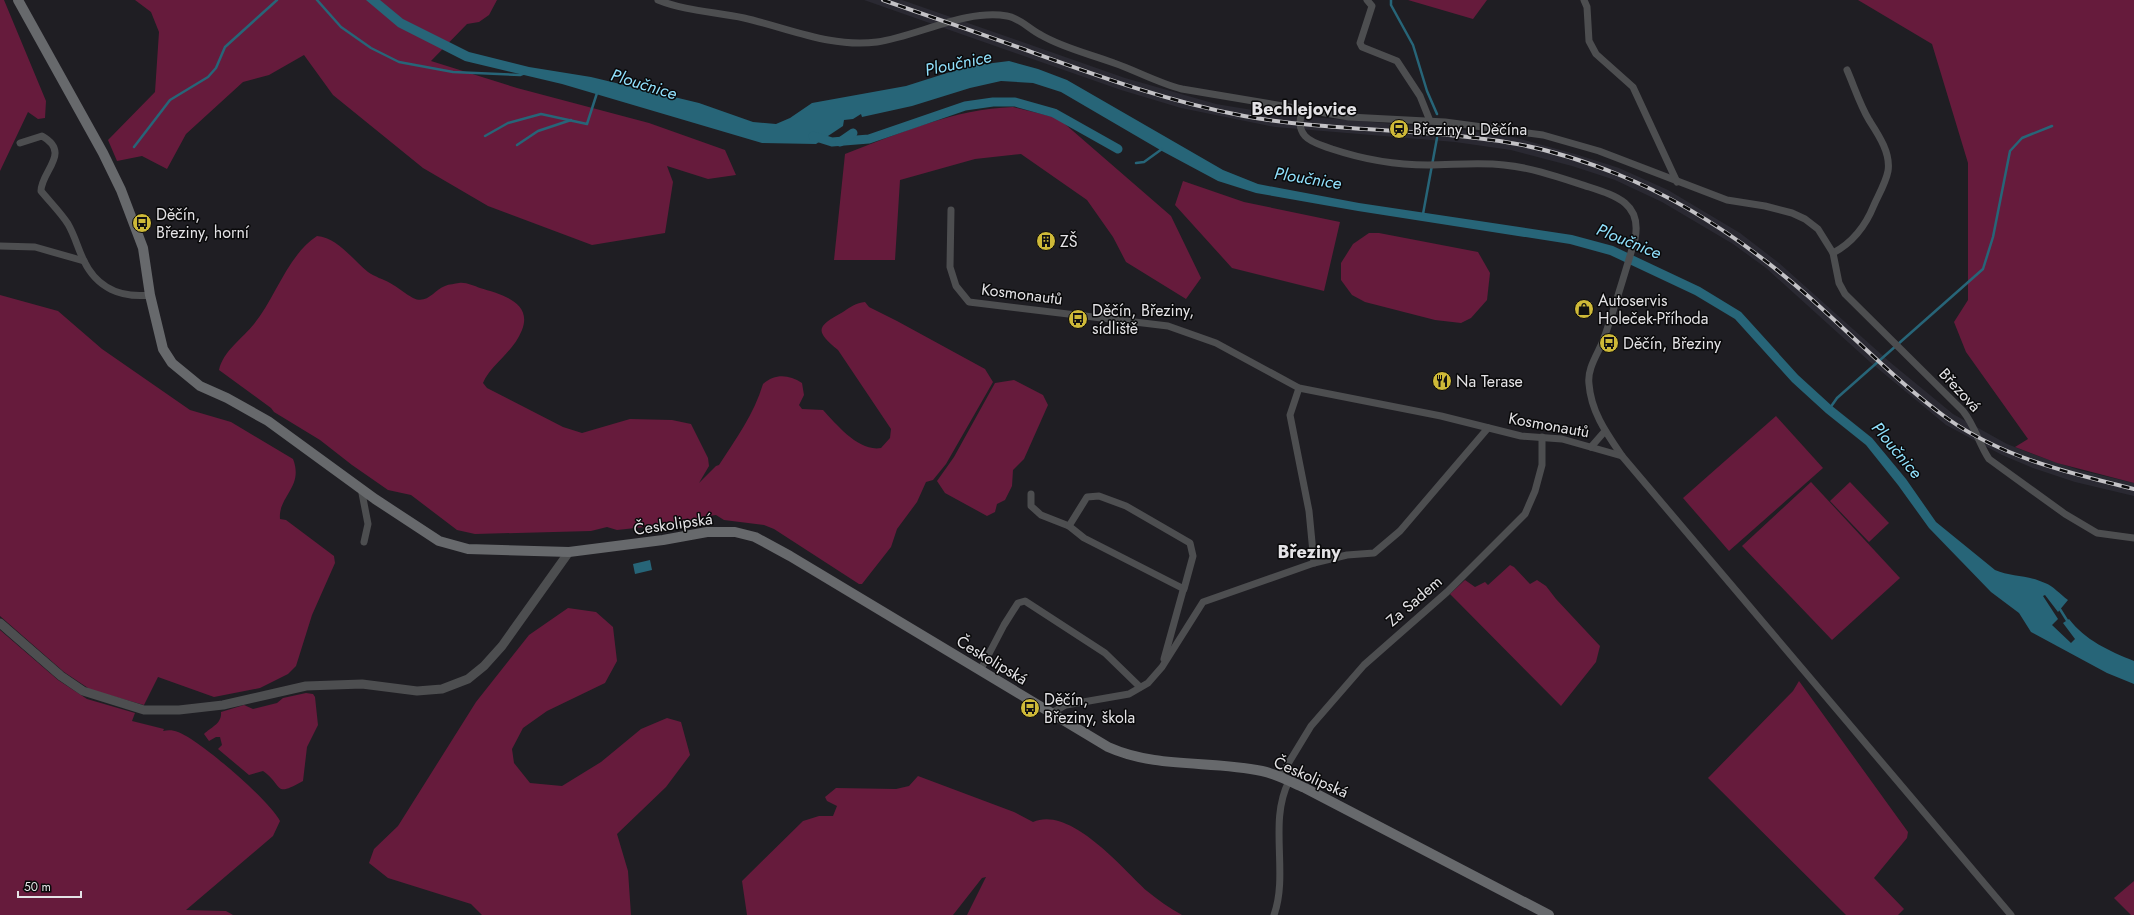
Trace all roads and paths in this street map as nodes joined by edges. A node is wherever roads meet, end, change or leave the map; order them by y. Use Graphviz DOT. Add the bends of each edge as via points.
graph roads {
  1 [pos="18,0"];
  2 [pos="658,0"];
  3 [pos="1367,0"];
  4 [pos="1584,0"];
  5 [pos="1847,70"];
  6 [pos="1302,110"];
  7 [pos="1430,121"];
  8 [pos="20,143"];
  9 [pos="1677,182"];
  10 [pos="951,210"];
  11 [pos="0,246"];
  12 [pos="1833,253"];
  13 [pos="84,261"];
  14 [pos="150,295"];
  15 [pos="1300,388"];
  16 [pos="1488,428"];
  17 [pos="1604,431"];
  18 [pos="1542,437"];
  19 [pos="1591,447"];
  20 [pos="1622,456"];
  21 [pos="361,488"];
  22 [pos="1031,494"];
  23 [pos="1069,526"];
  24 [pos="2134,538"];
  25 [pos="364,542"];
  26 [pos="569,552"];
  27 [pos="1314,563"];
  28 [pos="1184,587"];
  29 [pos="0,623"];
  30 [pos="1162,667"];
  31 [pos="980,671"];
  32 [pos="1140,687"];
  33 [pos="1051,713"];
  34 [pos="1284,779"];
  35 [pos="1274,915"];
  36 [pos="1549,915"];
  37 [pos="2011,915"];
  1 -- 14 [label="main road, Českolipská" via="121,190 143,248"];
  2 -- 6 [label="street, Březová" via="745,18 817,39 855,42 876,42 946,22 994,15 1008,16 1017,19 1041,36 1116,63 1159,83 1205,94"];
  3 -- 7 [label="street" via="1372,6 1360,43 1362,47 1397,61 1420,96"];
  4 -- 9 [label="street" via="1587,7 1589,41 1596,54 1633,87"];
  5 -- 12 [label="street" via="1869,120 1879,134 1888,162 1888,171 1871,213 1861,228 1848,244"];
  6 -- 7 [label="street, Březová"];
  6 -- 17 [label="street" via="1300,123 1306,137 1321,145 1356,156 1427,165 1484,164 1523,168 1543,172 1622,200 1634,214 1636,239 1590,371 1590,389"];
  7 -- 9 [label="street, Březová" via="1543,135 1599,151"];
  8 -- 13 [label="street" via="42,136 49,140 54,148 55,162 41,184 41,191 68,224"];
  9 -- 12 [label="street, Březová" via="1727,200 1792,213 1818,229"];
  10 -- 15 [label="street, Kosmonautů" via="950,267 956,286 969,302 1168,326 1216,343"];
  11 -- 13 [label="street" via="35,247"];
  12 -- 24 [label="street, Březová" via="1845,294 1963,411 1972,422 1982,449 1989,459 2065,514 2097,532"];
  13 -- 14 [label="street" via="98,283 116,293"];
  14 -- 21 [label="main road, Českolipská" via="163,348 172,363 200,386 268,421"];
  15 -- 16 [label="street, Kosmonautů"];
  15 -- 27 [label="street" via="1290,415 1310,511"];
  16 -- 18 [label="street, Kosmonautů" via="1521,436"];
  16 -- 27 [label="street" via="1400,531 1374,554 1347,555"];
  17 -- 19 [label="street"];
  17 -- 20 [label="street"];
  18 -- 19 [label="street, Kosmonautů" via="1562,439"];
  18 -- 34 [label="street, Za Sadem" via="1542,465 1525,514 1447,592 1364,665 1311,726"];
  19 -- 20 [label="street, Kosmonautů"];
  20 -- 37 [label="street"];
  21 -- 25 [label="street" via="368,524"];
  21 -- 26 [label="main road, Českolipská" via="438,541 468,549"];
  22 -- 23 [label="street" via="1031,506 1041,516"];
  23 -- 28 [label="street" via="1084,538"];
  23 -- 28 [label="street" via="1087,497 1099,496 1126,506 1190,543 1193,556"];
  26 -- 29 [label="street" via="502,646 484,666 468,679 442,689 418,691 362,684 306,686 223,705 179,710 144,710 83,692"];
  26 -- 31 [label="main road, Českolipská" via="707,532 735,532 755,537"];
  27 -- 30 [label="street" via="1203,602"];
  28 -- 30 [label="street"];
  30 -- 32 [label="street" via="1148,683"];
  31 -- 32 [label="street" via="1018,603 1025,601 1105,653"];
  31 -- 33 [label="main road, Českolipská"];
  32 -- 33 [label="street" via="1129,694 1066,705"];
  33 -- 34 [label="main road, Českolipská" via="1126,755 1263,771"];
  34 -- 35 [label="street, Za Sadem" via="1278,849 1279,888"];
  34 -- 36 [label="main road, Českolipská"];
}
